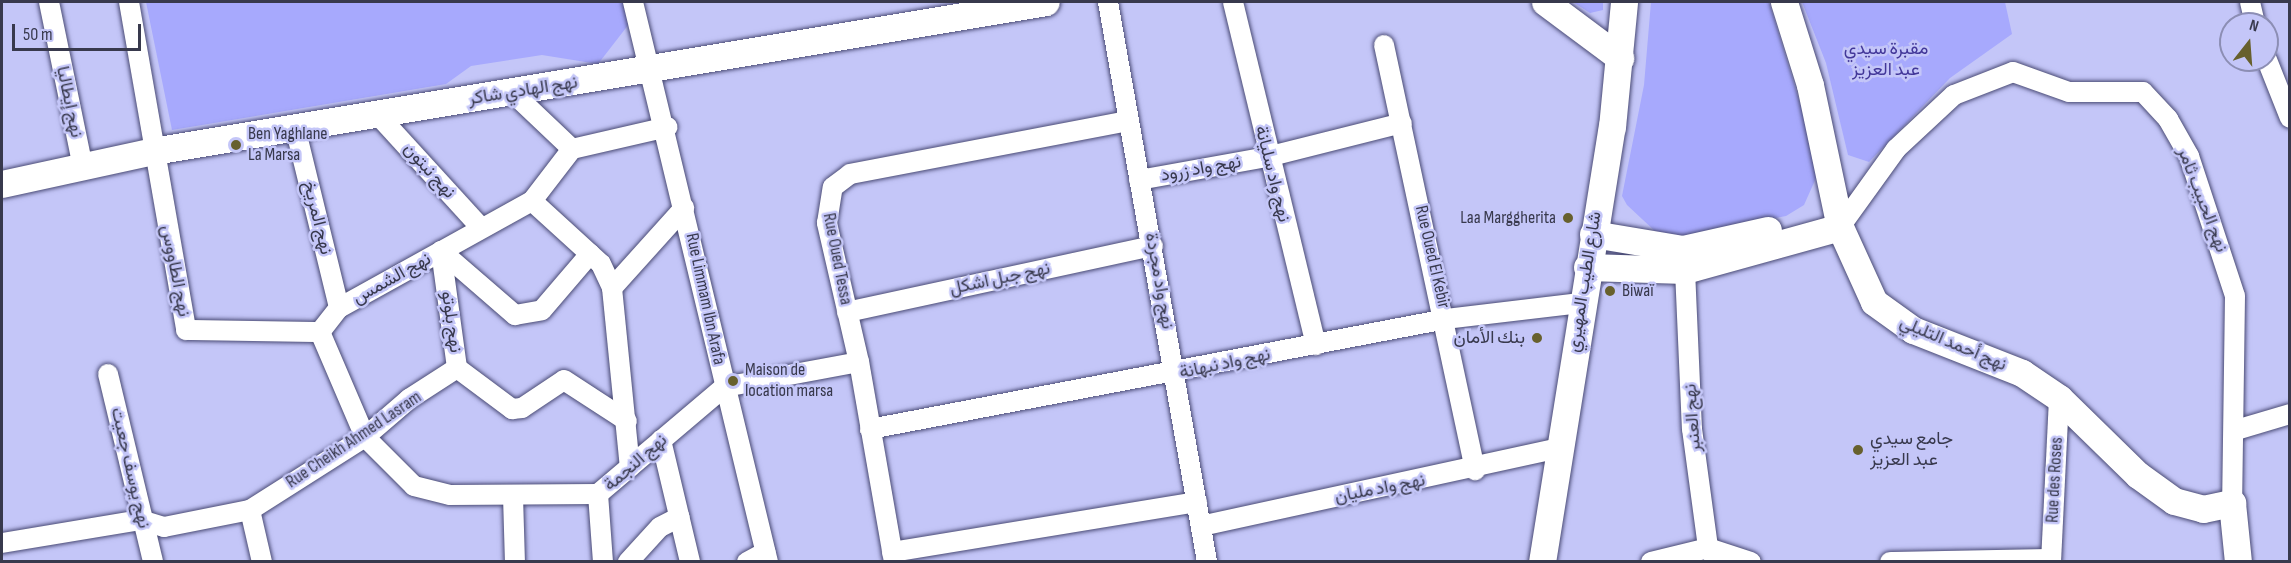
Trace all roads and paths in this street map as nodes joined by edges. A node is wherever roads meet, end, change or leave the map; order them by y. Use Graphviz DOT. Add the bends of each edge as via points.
graph roads {
  1 [pos="48,2"];
  2 [pos="129,2"];
  3 [pos="633,2"];
  4 [pos="1046,2"];
  5 [pos="1108,2"];
  6 [pos="1233,2"];
  7 [pos="1545,2"];
  8 [pos="1624,2"];
  9 [pos="1784,2"];
  10 [pos="946,11"];
  11 [pos="1384,45"];
  12 [pos="1620,58"];
  13 [pos="647,72"];
  14 [pos="2272,72"];
  15 [pos="513,93"];
  16 [pos="377,114"];
  17 [pos="2289,118"];
  18 [pos="1128,121"];
  19 [pos="1402,123"];
  20 [pos="295,127"];
  21 [pos="667,127"];
  22 [pos="572,149"];
  23 [pos="153,151"];
  24 [pos="1268,157"];
  25 [pos="83,168"];
  26 [pos="1140,180"];
  27 [pos="2,184"];
  28 [pos="532,201"];
  29 [pos="684,208"];
  30 [pos="1843,215"];
  31 [pos="481,228"];
  32 [pos="1593,234"];
  33 [pos="1153,246"];
  34 [pos="441,251"];
  35 [pos="590,254"];
  36 [pos="1587,267"];
  37 [pos="1685,270"];
  38 [pos="612,288"];
  39 [pos="1581,303"];
  40 [pos="339,308"];
  41 [pos="847,312"];
  42 [pos="1446,320"];
  43 [pos="320,332"];
  44 [pos="1316,345"];
  45 [pos="859,362"];
  46 [pos="457,368"];
  47 [pos="108,374"];
  48 [pos="1175,375"];
  49 [pos="724,387"];
  50 [pos="2059,398"];
  51 [pos="2289,414"];
  52 [pos="627,421"];
  53 [pos="870,429"];
  54 [pos="2236,430"];
  55 [pos="365,437"];
  56 [pos="662,440"];
  57 [pos="1558,448"];
  58 [pos="630,467"];
  59 [pos="1475,470"];
  60 [pos="598,494"];
  61 [pos="513,496"];
  62 [pos="1197,502"];
  63 [pos="2232,503"];
  64 [pos="250,510"];
  65 [pos="680,517"];
  66 [pos="141,520"];
  67 [pos="1201,526"];
  68 [pos="2,543"];
  69 [pos="1713,555"];
  70 [pos="767,556"];
  71 [pos="893,557"];
  72 [pos="2051,560"];
  73 [pos="153,561"];
  74 [pos="262,561"];
  75 [pos="515,561"];
  76 [pos="603,561"];
  77 [pos="628,561"];
  78 [pos="690,561"];
  79 [pos="747,561"];
  80 [pos="1207,561"];
  81 [pos="1542,561"];
  82 [pos="1651,561"];
  83 [pos="1751,561"];
  84 [pos="1890,561"];
  85 [pos="2238,561"];
  1 -- 25 [label="street, نهج إيطاليا"];
  2 -- 23 [label="street"];
  3 -- 13 [label="street, Rue Limmam Ibn Arafa"];
  4 -- 10 [label="street, نهج الهادي شاكر"];
  5 -- 18 [label="street, نهج واد مجردة"];
  6 -- 24 [label="street, نهج واد سليانة"];
  7 -- 12 [label="street"];
  8 -- 12 [label="street, شارع الطيب المهيري"];
  9 -- 30 [label="street, نهج أحمد التليلي"];
  10 -- 13 [label="street, نهج الهادي شاكر"];
  11 -- 19 [label="street, Rue Oued El Kebir"];
  12 -- 32 [label="street, شارع الطيب المهيري"];
  13 -- 15 [label="street, نهج الهادي شاكر"];
  13 -- 21 [label="street, Rue Limmam Ibn Arafa"];
  14 -- 17 [label="street"];
  15 -- 16 [label="street, نهج الهادي شاكر"];
  15 -- 22 [label="street"];
  16 -- 20 [label="street, نهج الهادي شاكر"];
  16 -- 31 [label="street, نهج نبتون"];
  18 -- 26 [label="street, نهج واد مجردة"];
  18 -- 41 [label="street, Rue Oued Tessa" via="844,177 828,199 826,216"];
  19 -- 24 [label="street, نهج واد زرود"];
  19 -- 42 [label="street, Rue Oued El Kebir"];
  20 -- 23 [label="street, نهج الهادي شاكر"];
  20 -- 40 [label="street, نهج المريخ"];
  21 -- 22 [label="street"];
  21 -- 29 [label="street, Rue Limmam Ibn Arafa"];
  22 -- 28 [label="street"];
  23 -- 25 [label="street, نهج الهادي شاكر"];
  23 -- 43 [label="street, نهج الطاووس" via="186,330"];
  24 -- 26 [label="street, نهج واد زرود"];
  24 -- 44 [label="street, نهج واد سليانة"];
  25 -- 27 [label="street, نهج الهادي شاكر"];
  26 -- 33 [label="street, نهج واد مجردة"];
  28 -- 31 [label="street, نهج الشمس"];
  28 -- 35 [label="street"];
  29 -- 38 [label="street"];
  29 -- 49 [label="street, Rue Limmam Ibn Arafa"];
  30 -- 32 [label="street" via="1683,249"];
  30 -- 37 [label="street"];
  30 -- 50 [label="street, نهج أحمد التليلي" via="1860,278 1890,317 1995,359"];
  30 -- 54 [label="street, نهج الحبيب ثامر" via="1910,135 1954,95 2013,72 2069,92 2143,92 2168,119 2189,156 2235,296"];
  31 -- 34 [label="street, نهج الشمس"];
  32 -- 36 [label="street, شارع الطيب المهيري"];
  33 -- 41 [label="street, نهج جبل اشكل"];
  33 -- 48 [label="street, نهج واد مجردة"];
  34 -- 35 [label="street" via="515,315 542,310"];
  34 -- 40 [label="street, نهج الشمس"];
  34 -- 46 [label="street, نهج بلوتو"];
  35 -- 38 [label="street"];
  36 -- 37 [label="street"];
  36 -- 39 [label="street, شارع الطيب المهيري"];
  37 -- 69 [label="street, نهج العنبر" via="1692,429"];
  38 -- 52 [label="street"];
  39 -- 42 [label="street, نهج واد نبهانة"];
  39 -- 57 [label="street, شارع الطيب المهيري"];
  40 -- 43 [label="street, نهج الشمس"];
  41 -- 45 [label="street, Rue Oued Tessa"];
  42 -- 44 [label="street, نهج واد نبهانة"];
  42 -- 59 [label="street, Rue Oued El Kebir"];
  43 -- 55 [label="street"];
  44 -- 48 [label="street, نهج واد نبهانة"];
  45 -- 49 [label="street"];
  45 -- 53 [label="street, Rue Oued Tessa"];
  46 -- 52 [label="street, نهج بلوتو" via="512,409 522,408 564,380"];
  46 -- 55 [label="street, Rue Cheikh Ahmed Lasram" via="409,399"];
  47 -- 66 [label="street, نهج يوسف جعيت"];
  48 -- 53 [label="street, نهج واد نبهانة"];
  48 -- 62 [label="street, نهج واد مجردة"];
  49 -- 56 [label="street, نهج النجمة"];
  49 -- 70 [label="street, Rue Limmam Ibn Arafa"];
  50 -- 63 [label="street, نهج أحمد التليلي" via="2160,493 2203,509"];
  50 -- 72 [label="street, Rue des Roses"];
  51 -- 54 [label="street"];
  52 -- 58 [label="street"];
  53 -- 71 [label="street, Rue Oued Tessa"];
  54 -- 63 [label="street, نهج الحبيب ثامر"];
  55 -- 61 [label="street" via="414,486 450,495"];
  55 -- 64 [label="street, Rue Cheikh Ahmed Lasram"];
  56 -- 58 [label="street, نهج النجمة"];
  56 -- 65 [label="street"];
  57 -- 59 [label="street, نهج واد مليان"];
  57 -- 81 [label="street, شارع الطيب المهيري"];
  58 -- 60 [label="street, نهج النجمة"];
  59 -- 67 [label="street, نهج واد مليان"];
  60 -- 61 [label="street"];
  60 -- 76 [label="street, نهج النجمة"];
  61 -- 75 [label="street"];
  62 -- 67 [label="street, نهج واد مجردة"];
  62 -- 71 [label="street"];
  63 -- 85 [label="street, نهج الحبيب ثامر"];
  64 -- 66 [label="street, Rue Cheikh Ahmed Lasram" via="164,527"];
  64 -- 74 [label="street"];
  65 -- 77 [label="street" via="660,527"];
  65 -- 78 [label="street"];
  66 -- 68 [label="street, Rue Cheikh Ahmed Lasram"];
  66 -- 73 [label="street, نهج يوسف جعيت"];
  67 -- 80 [label="street, نهج واد مجردة"];
  69 -- 82 [label="street"];
  69 -- 83 [label="street"];
  70 -- 79 [label="street"];
  72 -- 84 [label="street"];
}
